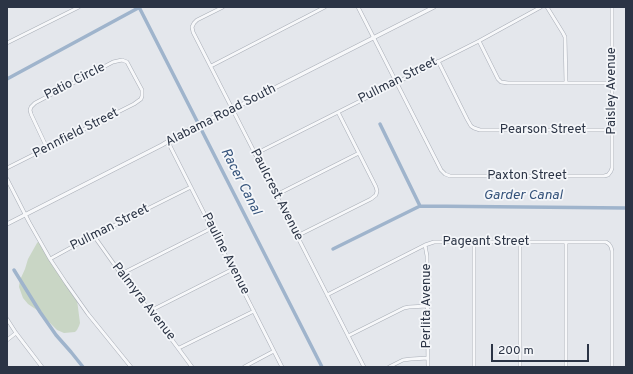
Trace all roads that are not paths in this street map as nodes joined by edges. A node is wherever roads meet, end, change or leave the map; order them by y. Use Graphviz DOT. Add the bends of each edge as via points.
graph roads {
  1 [pos="79,7"];
  2 [pos="223,7"];
  3 [pos="325,7"];
  4 [pos="358,7"];
  5 [pos="434,7"];
  6 [pos="541,7"];
  7 [pos="547,7"];
  8 [pos="612,7"];
  9 [pos="374,38"];
  10 [pos="479,41"];
  11 [pos="7,43"];
  12 [pos="438,61"];
  13 [pos="211,66"];
  14 [pos="396,82"];
  15 [pos="566,83"];
  16 [pos="612,84"];
  17 [pos="142,96"];
  18 [pos="232,109"];
  19 [pos="338,112"];
  20 [pos="612,130"];
  21 [pos="168,142"];
  22 [pos="48,148"];
  23 [pos="359,153"];
  24 [pos="255,154"];
  25 [pos="7,168"];
  26 [pos="608,175"];
  27 [pos="7,178"];
  28 [pos="191,187"];
  29 [pos="276,194"];
  30 [pos="26,214"];
  31 [pos="7,224"];
  32 [pos="212,228"];
  33 [pos="94,236"];
  34 [pos="298,236"];
  35 [pos="474,242"];
  36 [pos="520,242"];
  37 [pos="566,242"];
  38 [pos="425,245"];
  39 [pos="50,259"];
  40 [pos="233,269"];
  41 [pos="121,274"];
  42 [pos="327,295"];
  43 [pos="427,306"];
  44 [pos="150,311"];
  45 [pos="254,311"];
  46 [pos="7,319"];
  47 [pos="16,333"];
  48 [pos="348,336"];
  49 [pos="7,340"];
  50 [pos="179,348"];
  51 [pos="274,351"];
  52 [pos="428,358"];
  53 [pos="42,367"];
  54 [pos="131,367"];
  55 [pos="192,367"];
  56 [pos="244,367"];
  57 [pos="282,367"];
  58 [pos="364,367"];
  59 [pos="389,367"];
  60 [pos="428,367"];
  61 [pos="474,367"];
  62 [pos="520,367"];
  63 [pos="566,367"];
  64 [pos="612,367"];
  1 -- 11 [label="street"];
  2 -- 13 [label="street, Paulcrest Avenue" via="197,20 192,27"];
  3 -- 13 [label="street"];
  4 -- 9 [label="street"];
  5 -- 9 [label="street, Alabama Road South"];
  6 -- 10 [label="street, Pullman Street"];
  7 -- 15 [label="street" via="565,38"];
  8 -- 16 [label="street, Paisley Avenue"];
  9 -- 14 [label="street"];
  9 -- 18 [label="street, Alabama Road South"];
  10 -- 12 [label="street, Pullman Street"];
  10 -- 15 [label="street" via="501,82"];
  12 -- 14 [label="street, Pullman Street"];
  12 -- 20 [label="street, Pearson Street" via="470,126 474,128"];
  13 -- 18 [label="street, Paulcrest Avenue"];
  14 -- 19 [label="street, Pullman Street"];
  14 -- 26 [label="street, Paxton Street" via="445,174"];
  15 -- 16 [label="street"];
  16 -- 20 [label="street, Paisley Avenue"];
  17 -- 22 [label="street, Pennfield Street" via="134,104"];
  17 -- 22 [label="street, Patio Circle" via="142,90 129,65 122,60 109,64 41,99 30,110"];
  18 -- 21 [label="street, Alabama Road South" via="194,126"];
  18 -- 24 [label="street, Paulcrest Avenue"];
  19 -- 23 [label="street"];
  19 -- 24 [label="street, Pullman Street"];
  20 -- 26 [label="street, Paisley Avenue" via="612,168"];
  21 -- 28 [label="street, Pauline Avenue"];
  21 -- 30 [label="street, Alabama Road South"];
  22 -- 25 [label="street, Pennfield Street"];
  23 -- 29 [label="street"];
  23 -- 34 [label="street" via="376,187 376,195"];
  24 -- 29 [label="street, Paulcrest Avenue"];
  27 -- 30 [label="street"];
  28 -- 32 [label="street, Pauline Avenue"];
  28 -- 33 [label="street, Pullman Street"];
  29 -- 34 [label="street, Paulcrest Avenue"];
  30 -- 31 [label="street, Alabama Road South"];
  30 -- 39 [label="street"];
  32 -- 40 [label="street, Pauline Avenue"];
  32 -- 41 [label="street"];
  33 -- 39 [label="street, Pullman Street"];
  33 -- 41 [label="street, Palmyra Avenue"];
  34 -- 42 [label="street, Paulcrest Avenue"];
  35 -- 36 [label="street, Pageant Street"];
  35 -- 38 [label="street, Pageant Street" via="434,242"];
  35 -- 61 [label="street"];
  36 -- 37 [label="street, Pageant Street"];
  36 -- 62 [label="street"];
  37 -- 63 [label="street"];
  37 -- 64 [label="street, Pageant Street" via="602,242 611,247"];
  38 -- 42 [label="street, Pageant Street"];
  38 -- 43 [label="street, Perlita Avenue"];
  39 -- 54 [label="street" via="81,304"];
  40 -- 44 [label="street"];
  40 -- 45 [label="street, Pauline Avenue"];
  41 -- 44 [label="street, Palmyra Avenue"];
  42 -- 48 [label="street, Paulcrest Avenue"];
  43 -- 48 [label="street" via="404,308"];
  43 -- 52 [label="street, Perlita Avenue"];
  44 -- 50 [label="street, Palmyra Avenue"];
  45 -- 50 [label="street"];
  45 -- 51 [label="street, Pauline Avenue"];
  46 -- 47 [label="street"];
  47 -- 49 [label="street"];
  47 -- 53 [label="street"];
  48 -- 58 [label="street, Paulcrest Avenue"];
  50 -- 55 [label="street, Palmyra Avenue"];
  51 -- 56 [label="street"];
  51 -- 57 [label="street, Pauline Avenue"];
  52 -- 59 [label="street" via="403,360"];
  52 -- 60 [label="street, Perlita Avenue"];
}
